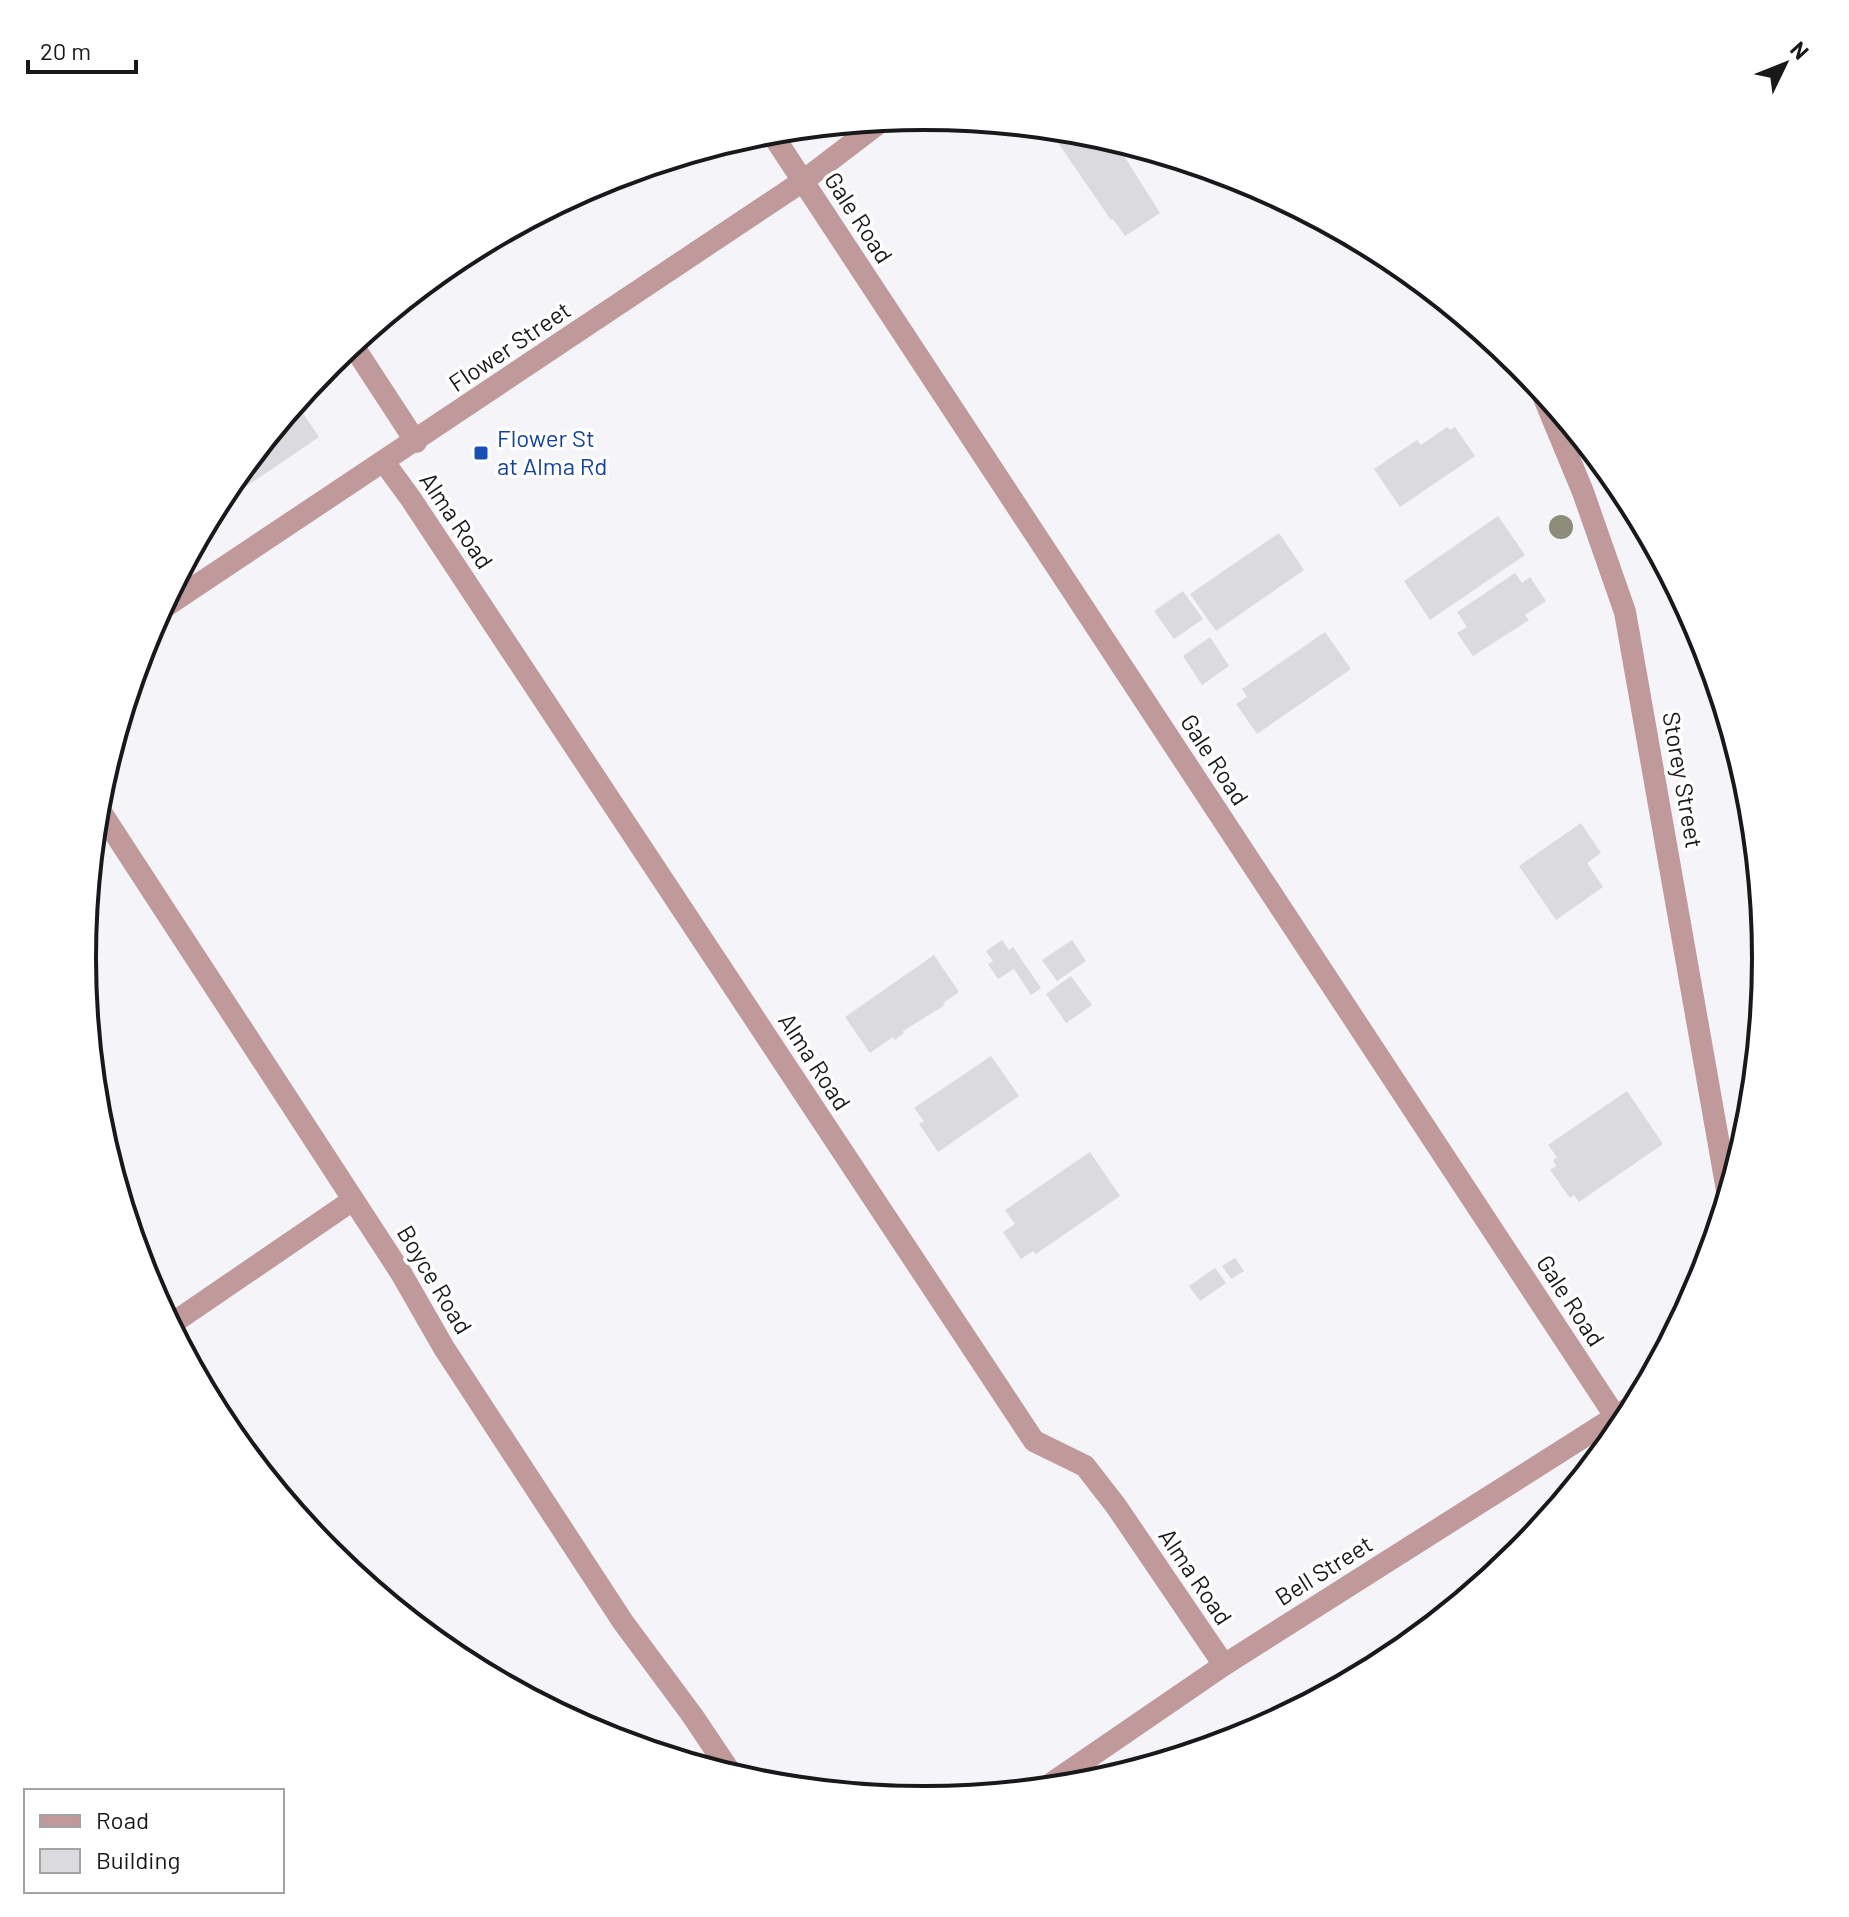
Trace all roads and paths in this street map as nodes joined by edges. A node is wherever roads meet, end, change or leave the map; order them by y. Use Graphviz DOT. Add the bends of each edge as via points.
graph roads {
  1 [pos="867,132"];
  2 [pos="778,143"];
  3 [pos="803,181"];
  4 [pos="359,354"];
  5 [pos="1552,418"];
  6 [pos="416,442"];
  7 [pos="384,462"];
  8 [pos="178,598"];
  9 [pos="108,822"];
  10 [pos="1724,1175"];
  11 [pos="353,1200"];
  12 [pos="178,1319"];
  13 [pos="1615,1416"];
  14 [pos="1224,1665"];
  15 [pos="724,1762"];
  16 [pos="1064,1775"];
  1 -- 3 [label="street, Flower Street"];
  2 -- 3 [label="street, Gale Road"];
  3 -- 6 [label="street, Flower Street"];
  3 -- 13 [label="street, Gale Road"];
  4 -- 6 [label="street, Alma Road"];
  5 -- 10 [label="street, Storey Street" via="1625,612"];
  6 -- 7 [label="street, Flower Street"];
  7 -- 8 [label="street, Flower Street"];
  7 -- 14 [label="street, Alma Road" via="1034,1441 1085,1466"];
  9 -- 11 [label="street, Boyce Road"];
  11 -- 12 [label="street"];
  11 -- 15 [label="street, Boyce Road" via="614,1609"];
  13 -- 14 [label="street, Bell Street"];
  14 -- 16 [label="street, Bell Street"];
}
